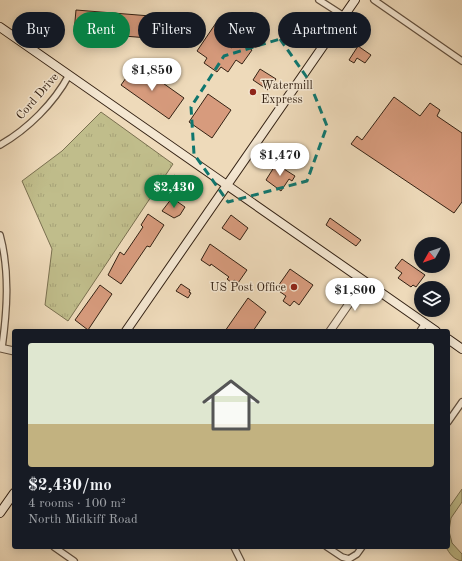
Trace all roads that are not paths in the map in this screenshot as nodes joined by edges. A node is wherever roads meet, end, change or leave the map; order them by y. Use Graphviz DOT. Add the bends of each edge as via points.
graph roads {
  1 [pos="319,0"];
  2 [pos="355,0"];
  3 [pos="374,0"];
  4 [pos="338,12"];
  5 [pos="347,12"];
  6 [pos="0,27"];
  7 [pos="322,48"];
  8 [pos="462,60"];
  9 [pos="69,75"];
  10 [pos="0,145"];
  11 [pos="226,185"];
  12 [pos="0,235"];
  13 [pos="364,282"];
  14 [pos="425,323"];
  15 [pos="127,329"];
  16 [pos="331,329"];
  17 [pos="421,329"];
  18 [pos="433,329"];
  19 [pos="450,340"];
  20 [pos="1,348"];
  21 [pos="462,349"];
  22 [pos="12,351"];
  23 [pos="462,402"];
  24 [pos="450,419"];
  25 [pos="12,496"];
  26 [pos="0,513"];
  27 [pos="57,549"];
  28 [pos="235,549"];
  29 [pos="330,549"];
  30 [pos="361,549"];
  31 [pos="74,561"];
  32 [pos="241,561"];
  1 -- 4 [label="street"];
  2 -- 5 [label="main road"];
  3 -- 8 [label="street"];
  6 -- 9 [label="main road"];
  7 -- 11 [label="main road"];
  9 -- 10 [label="street, Cord Drive" via="35,119 13,138"];
  9 -- 11 [label="main road"];
  11 -- 13 [label="main road"];
  11 -- 15 [label="main road"];
  12 -- 20 [label="street" via="7,286 6,322"];
  13 -- 14 [label="main road"];
  13 -- 16 [label="street"];
  14 -- 17 [label="street"];
  14 -- 18 [label="main road"];
  19 -- 21 [label="main road"];
  20 -- 22 [label="street"];
  23 -- 24 [label="street"];
  25 -- 26 [label="main road"];
  27 -- 31 [label="street"];
  28 -- 32 [label="street"];
  29 -- 30 [label="street" via="342,557 349,558"];
}
